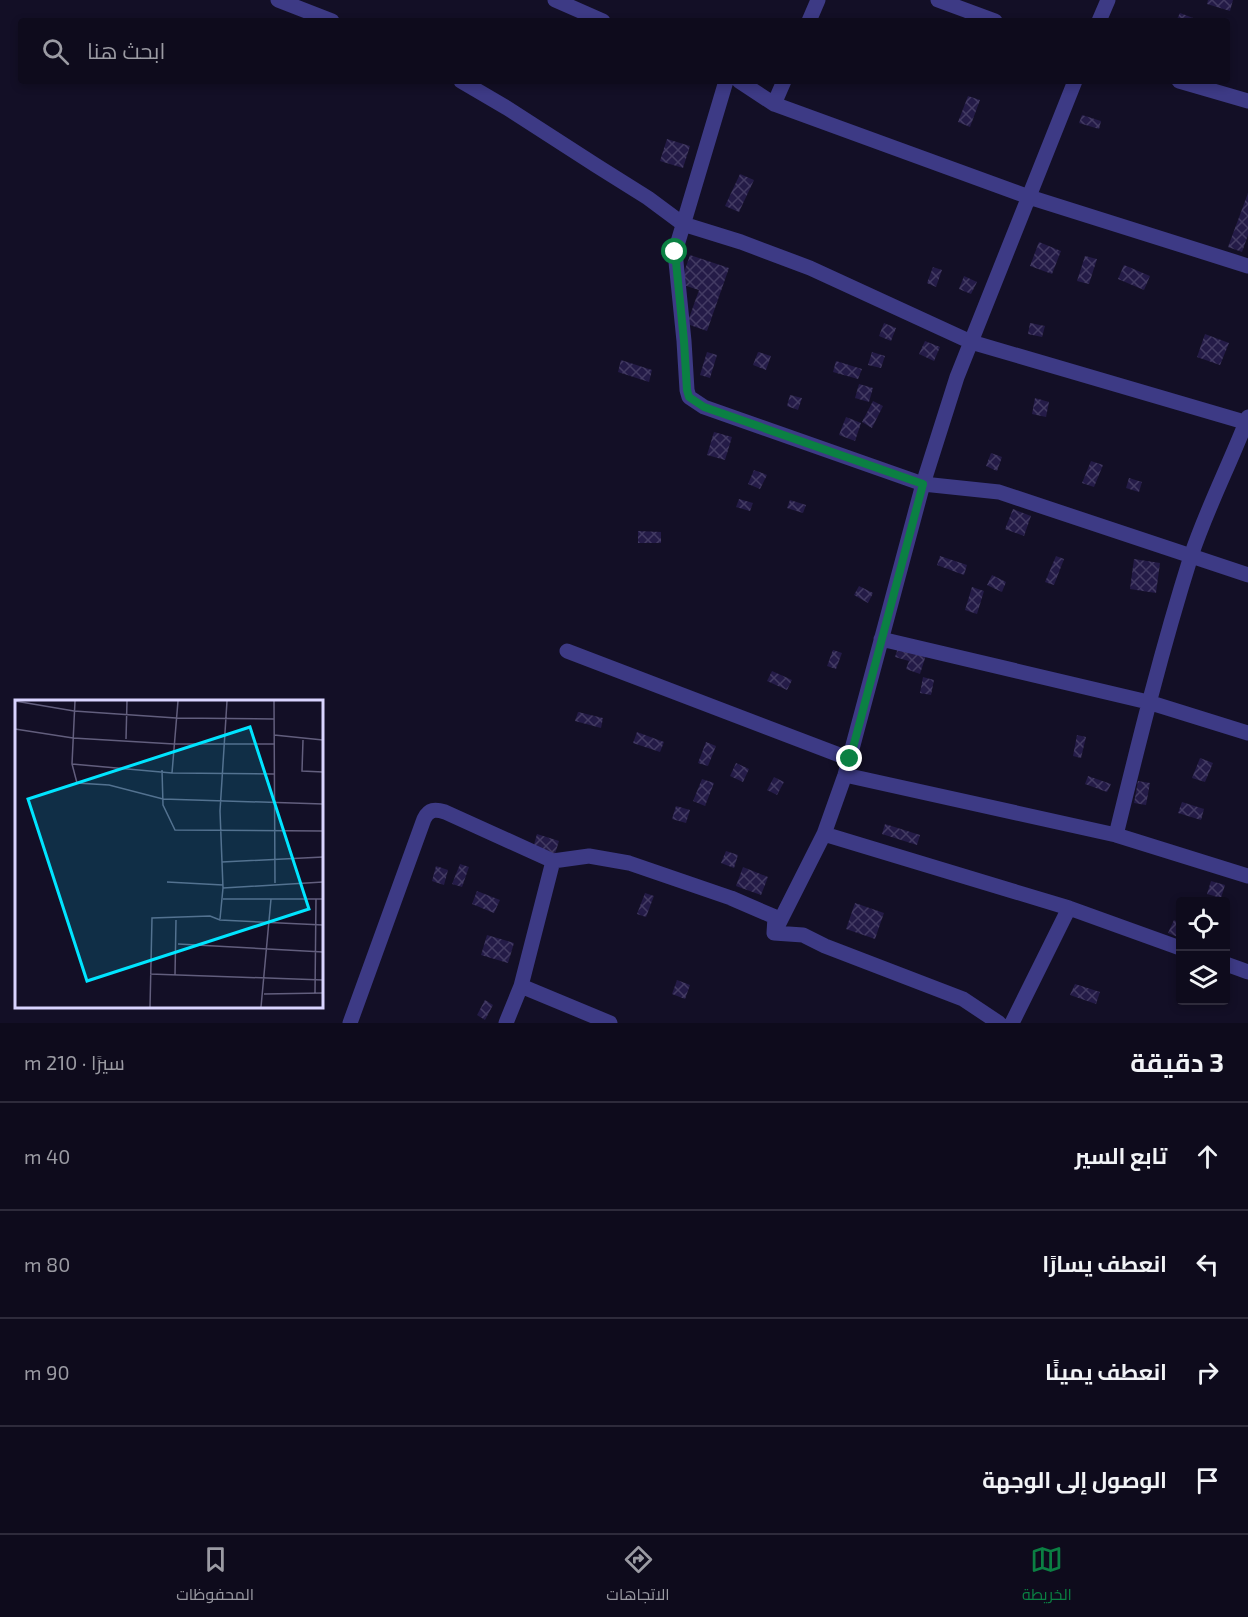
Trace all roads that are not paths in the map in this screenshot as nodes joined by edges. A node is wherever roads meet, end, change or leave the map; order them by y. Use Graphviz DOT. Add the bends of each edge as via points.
graph roads {
  1 [pos="278,0"];
  2 [pos="555,0"];
  3 [pos="818,0"];
  4 [pos="938,0"];
  5 [pos="1108,0"];
  6 [pos="324,18"];
  7 [pos="596,18"];
  8 [pos="810,18"];
  9 [pos="987,18"];
  10 [pos="1100,18"];
  11 [pos="465,84"];
  12 [pos="725,84"];
  13 [pos="744,84"];
  14 [pos="783,84"];
  15 [pos="1074,84"];
  16 [pos="1189,84"];
  17 [pos="1248,101"];
  18 [pos="774,104"];
  19 [pos="1029,197"];
  20 [pos="683,224"];
  21 [pos="1248,266"];
  22 [pos="971,342"];
  23 [pos="1247,421"];
  24 [pos="923,484"];
  25 [pos="1191,555"];
  26 [pos="1248,575"];
  27 [pos="881,639"];
  28 [pos="567,651"];
  29 [pos="1148,702"];
  30 [pos="1248,733"];
  31 [pos="850,759"];
  32 [pos="845,775"];
  33 [pos="824,834"];
  34 [pos="1116,835"];
  35 [pos="553,861"];
  36 [pos="1248,876"];
  37 [pos="1069,908"];
  38 [pos="774,933"];
  39 [pos="1176,947"];
  40 [pos="1230,965"];
  41 [pos="1248,972"];
  42 [pos="521,986"];
  43 [pos="350,1023"];
  44 [pos="506,1023"];
  45 [pos="610,1023"];
  46 [pos="999,1023"];
  47 [pos="1012,1023"];
  1 -- 6 [label="street"];
  2 -- 7 [label="street"];
  3 -- 8 [label="street"];
  4 -- 9 [label="street"];
  5 -- 10 [label="street"];
  11 -- 20 [label="street"];
  12 -- 20 [label="street"];
  13 -- 18 [label="street"];
  14 -- 18 [label="street"];
  15 -- 19 [label="street"];
  16 -- 17 [label="street"];
  18 -- 19 [label="street"];
  19 -- 21 [label="street"];
  19 -- 22 [label="street"];
  20 -- 22 [label="street" via="810,268"];
  20 -- 24 [label="street" via="675,264 689,397 704,407"];
  22 -- 23 [label="street"];
  22 -- 24 [label="street"];
  23 -- 25 [label="street"];
  24 -- 25 [label="street" via="999,492"];
  24 -- 27 [label="street"];
  25 -- 26 [label="street"];
  25 -- 29 [label="street"];
  27 -- 29 [label="street"];
  27 -- 31 [label="street"];
  28 -- 31 [label="street"];
  29 -- 30 [label="street"];
  29 -- 34 [label="street"];
  31 -- 32 [label="street"];
  32 -- 33 [label="street"];
  32 -- 34 [label="street"];
  33 -- 37 [label="street"];
  33 -- 38 [label="street"];
  34 -- 36 [label="street"];
  35 -- 38 [label="street" via="589,856 653,870 775,917"];
  35 -- 42 [label="street"];
  35 -- 43 [label="street" via="445,812 430,812 424,819"];
  37 -- 39 [label="street"];
  37 -- 47 [label="street"];
  38 -- 46 [label="street" via="803,935 963,999"];
  40 -- 41 [label="street"];
  42 -- 44 [label="street"];
  42 -- 45 [label="street"];
}
